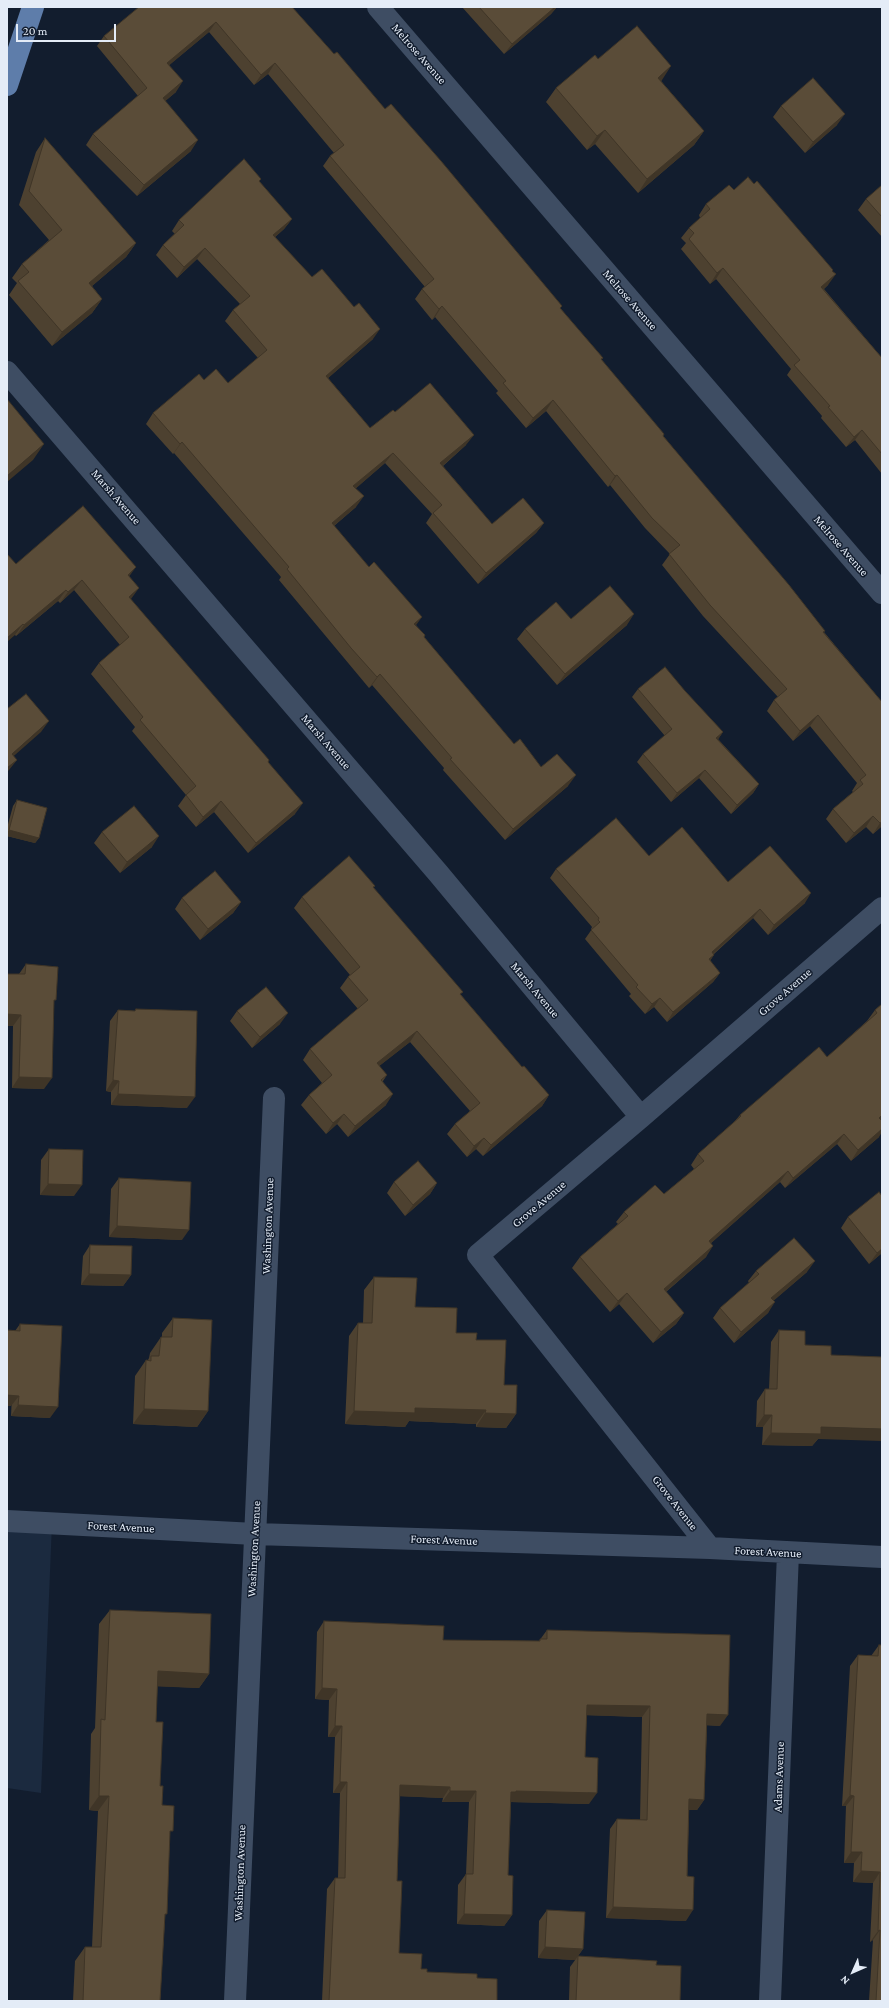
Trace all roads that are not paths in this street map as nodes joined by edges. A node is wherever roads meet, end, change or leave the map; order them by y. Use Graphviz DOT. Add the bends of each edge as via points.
graph roads {
  1 [pos="33,7"];
  2 [pos="378,7"];
  3 [pos="7,85"];
  4 [pos="7,372"];
  5 [pos="882,593"];
  6 [pos="882,908"];
  7 [pos="274,1098"];
  8 [pos="641,1117"];
  9 [pos="7,1521"];
  10 [pos="255,1534"];
  11 [pos="710,1548"];
  12 [pos="788,1553"];
  13 [pos="882,1557"];
  14 [pos="235,2001"];
  15 [pos="770,2001"];
  1 -- 3 [label="main road"];
  2 -- 5 [label="street, Melrose Avenue"];
  4 -- 8 [label="street, Marsh Avenue" via="433,867"];
  6 -- 8 [label="street, Grove Avenue"];
  7 -- 10 [label="street, Washington Avenue"];
  8 -- 11 [label="street, Grove Avenue" via="478,1255"];
  9 -- 10 [label="street, Forest Avenue"];
  10 -- 11 [label="street, Forest Avenue"];
  10 -- 14 [label="street, Washington Avenue"];
  11 -- 12 [label="street, Forest Avenue"];
  12 -- 13 [label="street, Forest Avenue"];
  12 -- 15 [label="street, Adams Avenue"];
}
